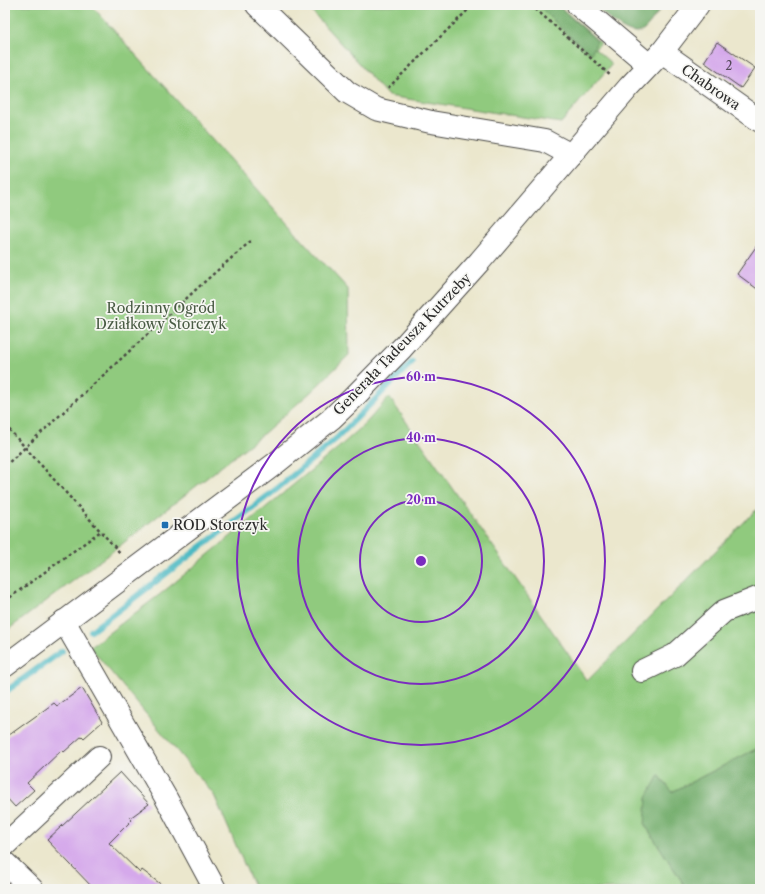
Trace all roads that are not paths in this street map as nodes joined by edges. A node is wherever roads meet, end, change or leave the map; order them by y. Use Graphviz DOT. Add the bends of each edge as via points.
graph roads {
  1 [pos="257,5"];
  2 [pos="578,5"];
  3 [pos="698,5"];
  4 [pos="653,62"];
  5 [pos="760,121"];
  6 [pos="571,155"];
  7 [pos="760,597"];
  8 [pos="64,621"];
  9 [pos="5,666"];
  10 [pos="642,671"];
  11 [pos="99,757"];
  12 [pos="5,845"];
  13 [pos="5,863"];
  14 [pos="32,889"];
  15 [pos="215,889"];
  1 -- 6 [label="street" via="347,92 376,109 431,122 545,141"];
  2 -- 4 [label="street, Chabrowa"];
  3 -- 4 [label="street, Generała Tadeusza Kutrzeby"];
  4 -- 5 [label="street, Chabrowa"];
  4 -- 6 [label="street, Generała Tadeusza Kutrzeby"];
  6 -- 8 [label="street, Generała Tadeusza Kutrzeby" via="402,348 352,399 276,463"];
  7 -- 10 [label="street" via="724,611 675,656"];
  8 -- 9 [label="street, Generała Tadeusza Kutrzeby"];
  8 -- 15 [label="street"];
  11 -- 12 [label="street"];
  13 -- 14 [label="street"];
}
